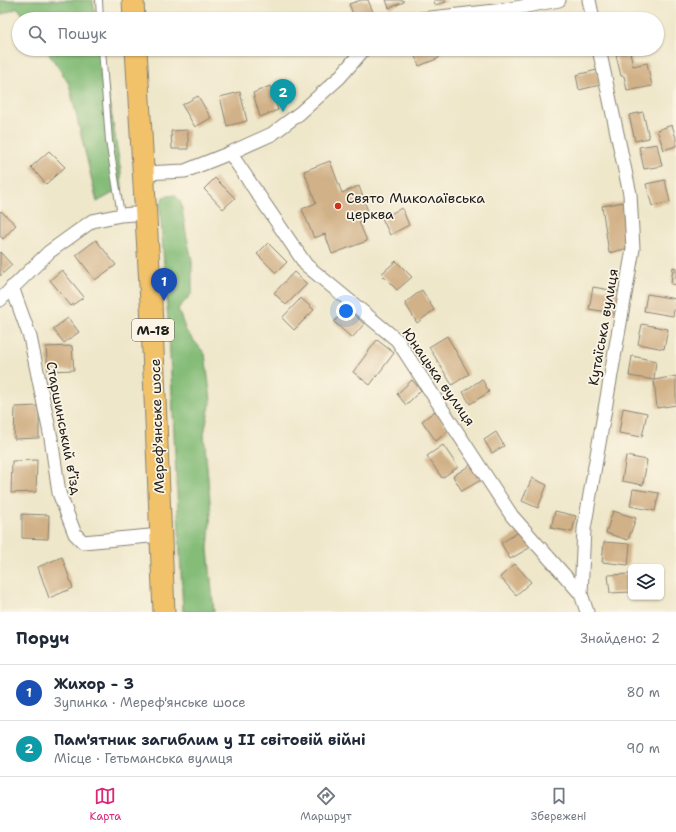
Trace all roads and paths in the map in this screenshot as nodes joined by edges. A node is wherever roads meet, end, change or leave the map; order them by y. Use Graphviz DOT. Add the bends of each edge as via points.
graph roads {
  1 [pos="99,0"];
  2 [pos="133,0"];
  3 [pos="558,0"];
  4 [pos="589,0"];
  5 [pos="100,12"];
  6 [pos="134,12"];
  7 [pos="486,12"];
  8 [pos="592,12"];
  9 [pos="103,56"];
  10 [pos="136,56"];
  11 [pos="358,56"];
  12 [pos="600,56"];
  13 [pos="230,153"];
  14 [pos="144,173"];
  15 [pos="147,213"];
  16 [pos="121,215"];
  17 [pos="12,287"];
  18 [pos="0,300"];
  19 [pos="161,535"];
  20 [pos="581,594"];
  21 [pos="164,612"];
  22 [pos="587,612"];
  1 -- 5 [label="lane"];
  2 -- 6 [label="highway"];
  3 -- 7 [label="street"];
  4 -- 8 [label="street"];
  9 -- 16 [label="lane" via="109,141"];
  10 -- 14 [label="highway, Мереф'янське шосе / М-18"];
  11 -- 13 [label="street" via="339,78 272,134"];
  12 -- 20 [label="street, Кутаїська вулиця" via="630,194 633,249 584,529"];
  13 -- 14 [label="street" via="185,171"];
  13 -- 20 [label="street, Юнацька вулиця" via="306,265 397,340 512,516"];
  14 -- 15 [label="highway, Мереф'янське шосе / М-18"];
  15 -- 16 [label="street"];
  15 -- 19 [label="highway, Мереф'янське шосе / М-18"];
  16 -- 17 [label="street" via="92,221 49,252"];
  17 -- 18 [label="street"];
  17 -- 19 [label="street, Старшинський в’їзд" via="30,337 51,438 59,493 75,534 84,542"];
  19 -- 21 [label="highway, Мереф'янське шосе / М-18"];
  20 -- 22 [label="street, Кутаїська вулиця"];
}
